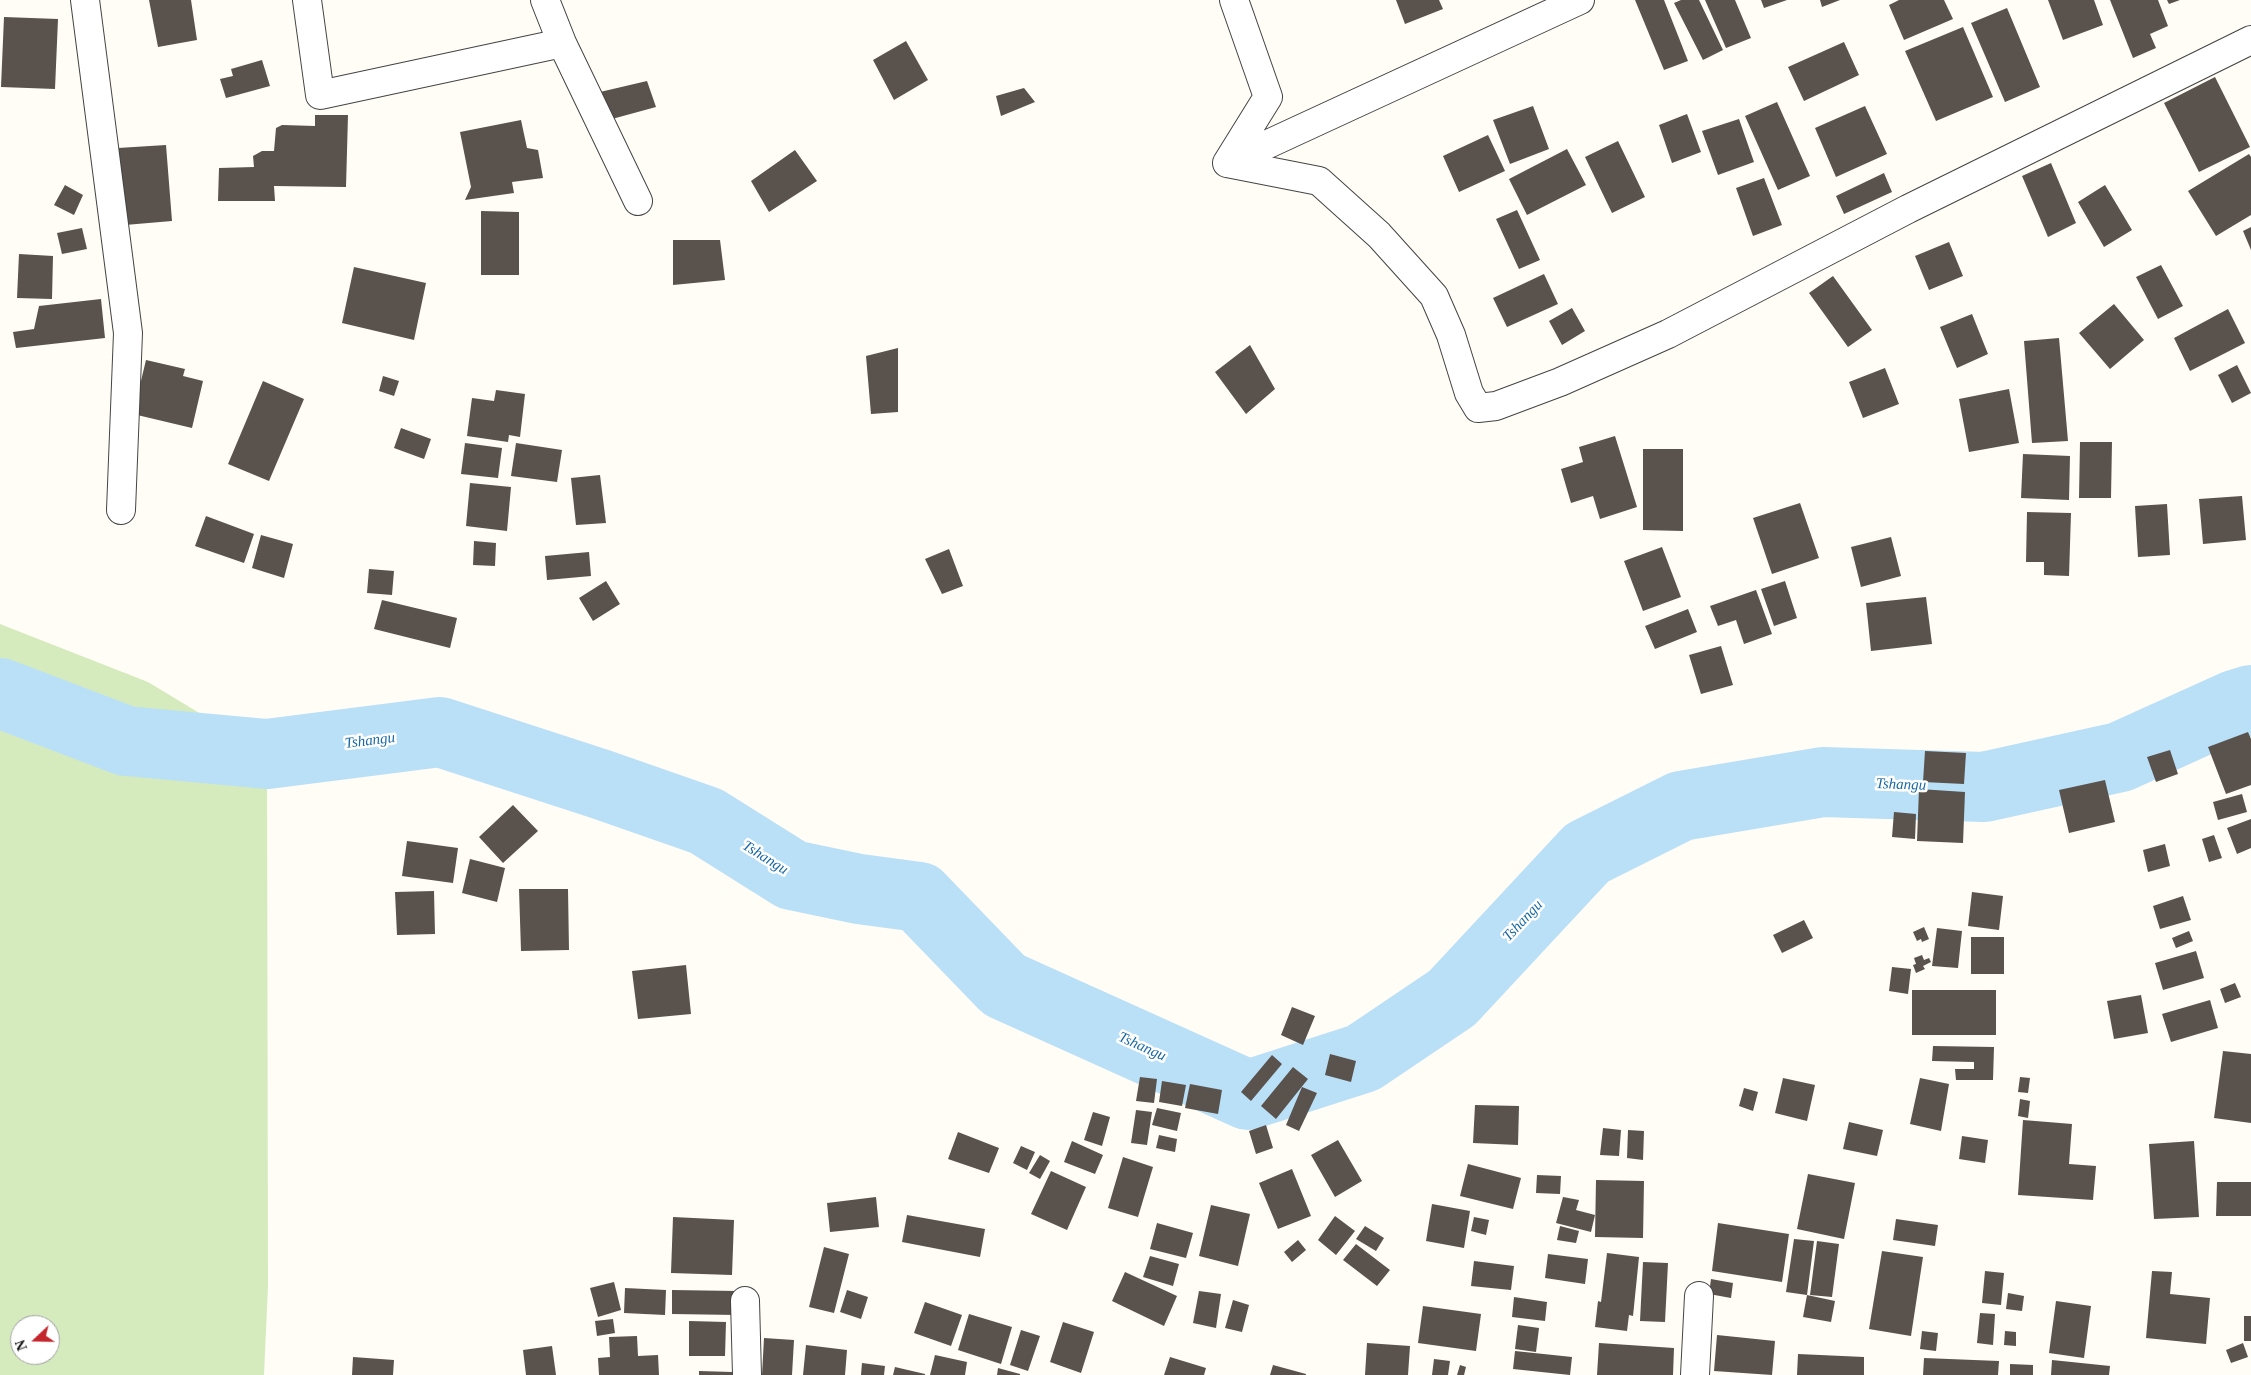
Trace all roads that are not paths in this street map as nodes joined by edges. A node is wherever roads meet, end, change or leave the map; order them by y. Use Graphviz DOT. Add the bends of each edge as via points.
graph roads {
  1 [pos="86,0"];
  2 [pos="307,0"];
  3 [pos="546,0"];
  4 [pos="1234,0"];
  5 [pos="1580,0"];
  6 [pos="2251,40"];
  7 [pos="562,43"];
  8 [pos="1227,163"];
  9 [pos="638,200"];
  10 [pos="121,510"];
  11 [pos="1699,1296"];
  12 [pos="745,1301"];
  13 [pos="747,1375"];
  14 [pos="1695,1375"];
  1 -- 10 [label="street" via="128,333"];
  2 -- 7 [label="street" via="320,96"];
  3 -- 7 [label="street"];
  4 -- 8 [label="street" via="1268,97"];
  5 -- 8 [label="street"];
  6 -- 8 [label="street" via="1908,209 1668,334 1560,382 1496,406 1478,408 1469,393 1451,335 1434,296 1379,235 1319,181"];
  7 -- 9 [label="street"];
  11 -- 14 [label="street"];
  12 -- 13 [label="street"];
}
